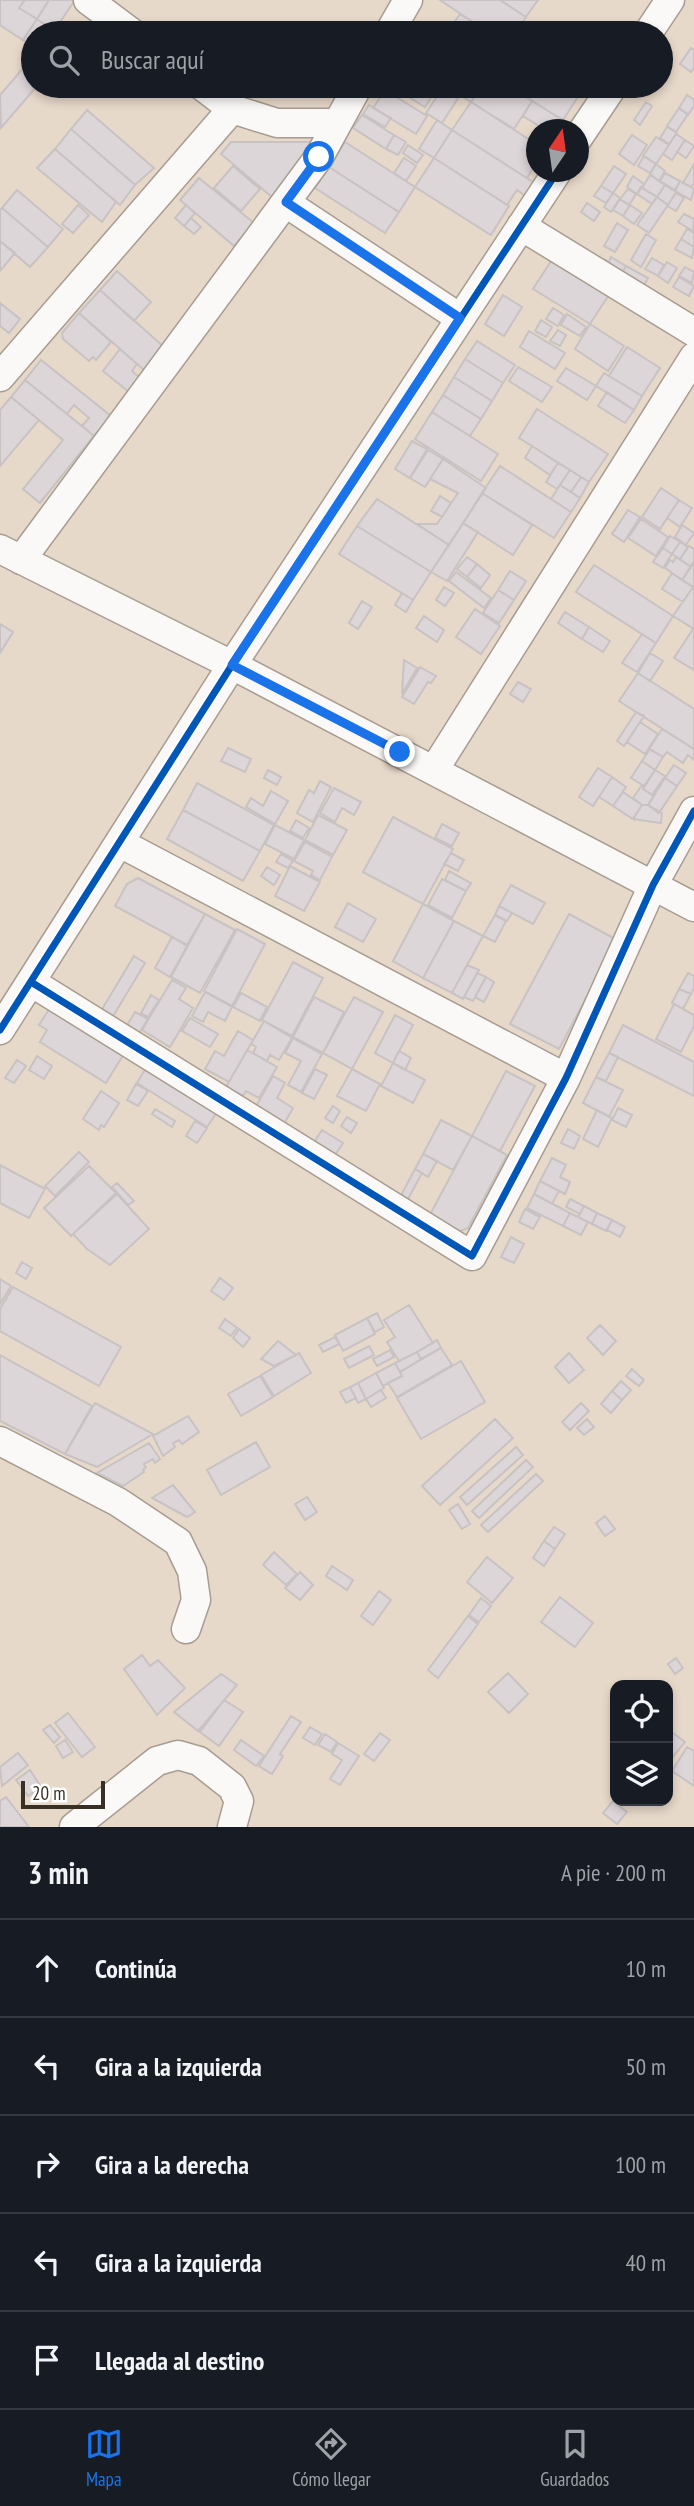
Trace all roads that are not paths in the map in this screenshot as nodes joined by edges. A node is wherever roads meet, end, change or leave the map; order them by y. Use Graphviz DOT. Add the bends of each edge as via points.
graph roads {
  1 [pos="88,0"];
  2 [pos="408,0"];
  3 [pos="670,0"];
  4 [pos="116,21"];
  5 [pos="396,21"];
  6 [pos="656,21"];
  7 [pos="217,98"];
  8 [pos="351,98"];
  9 [pos="605,98"];
  10 [pos="232,109"];
  11 [pos="337,123"];
  12 [pos="589,123"];
  13 [pos="550,182"];
  14 [pos="286,202"];
  15 [pos="521,226"];
  16 [pos="460,318"];
  17 [pos="694,332"];
  18 [pos="694,357"];
  19 [pos="0,377"];
  20 [pos="10,555"];
  21 [pos="232,665"];
  22 [pos="434,771"];
  23 [pos="694,811"];
  24 [pos="120,843"];
  25 [pos="653,885"];
  26 [pos="694,907"];
  27 [pos="31,982"];
  28 [pos="0,1030"];
  29 [pos="566,1078"];
  30 [pos="0,1441"];
  31 [pos="186,1629"];
  32 [pos="74,1827"];
  33 [pos="232,1827"];
  1 -- 4 [label="street"];
  2 -- 5 [label="street"];
  3 -- 6 [label="street"];
  7 -- 10 [label="street"];
  8 -- 11 [label="street"];
  9 -- 12 [label="street"];
  10 -- 11 [label="street" via="277,124"];
  10 -- 19 [label="street"];
  11 -- 14 [label="street"];
  13 -- 15 [label="street"];
  14 -- 16 [label="street"];
  14 -- 20 [label="street"];
  15 -- 16 [label="street"];
  15 -- 17 [label="street"];
  16 -- 21 [label="street"];
  18 -- 22 [label="street"];
  20 -- 21 [label="street"];
  21 -- 22 [label="street"];
  21 -- 24 [label="street"];
  22 -- 25 [label="street"];
  23 -- 25 [label="street"];
  24 -- 27 [label="street"];
  24 -- 29 [label="street"];
  25 -- 26 [label="street"];
  25 -- 29 [label="street"];
  27 -- 28 [label="street"];
  27 -- 29 [label="street" via="472,1256"];
  30 -- 31 [label="street" via="118,1502 178,1542 192,1572 196,1600"];
  32 -- 33 [label="street" via="157,1761 178,1755 199,1761 232,1787 239,1801"];
}
